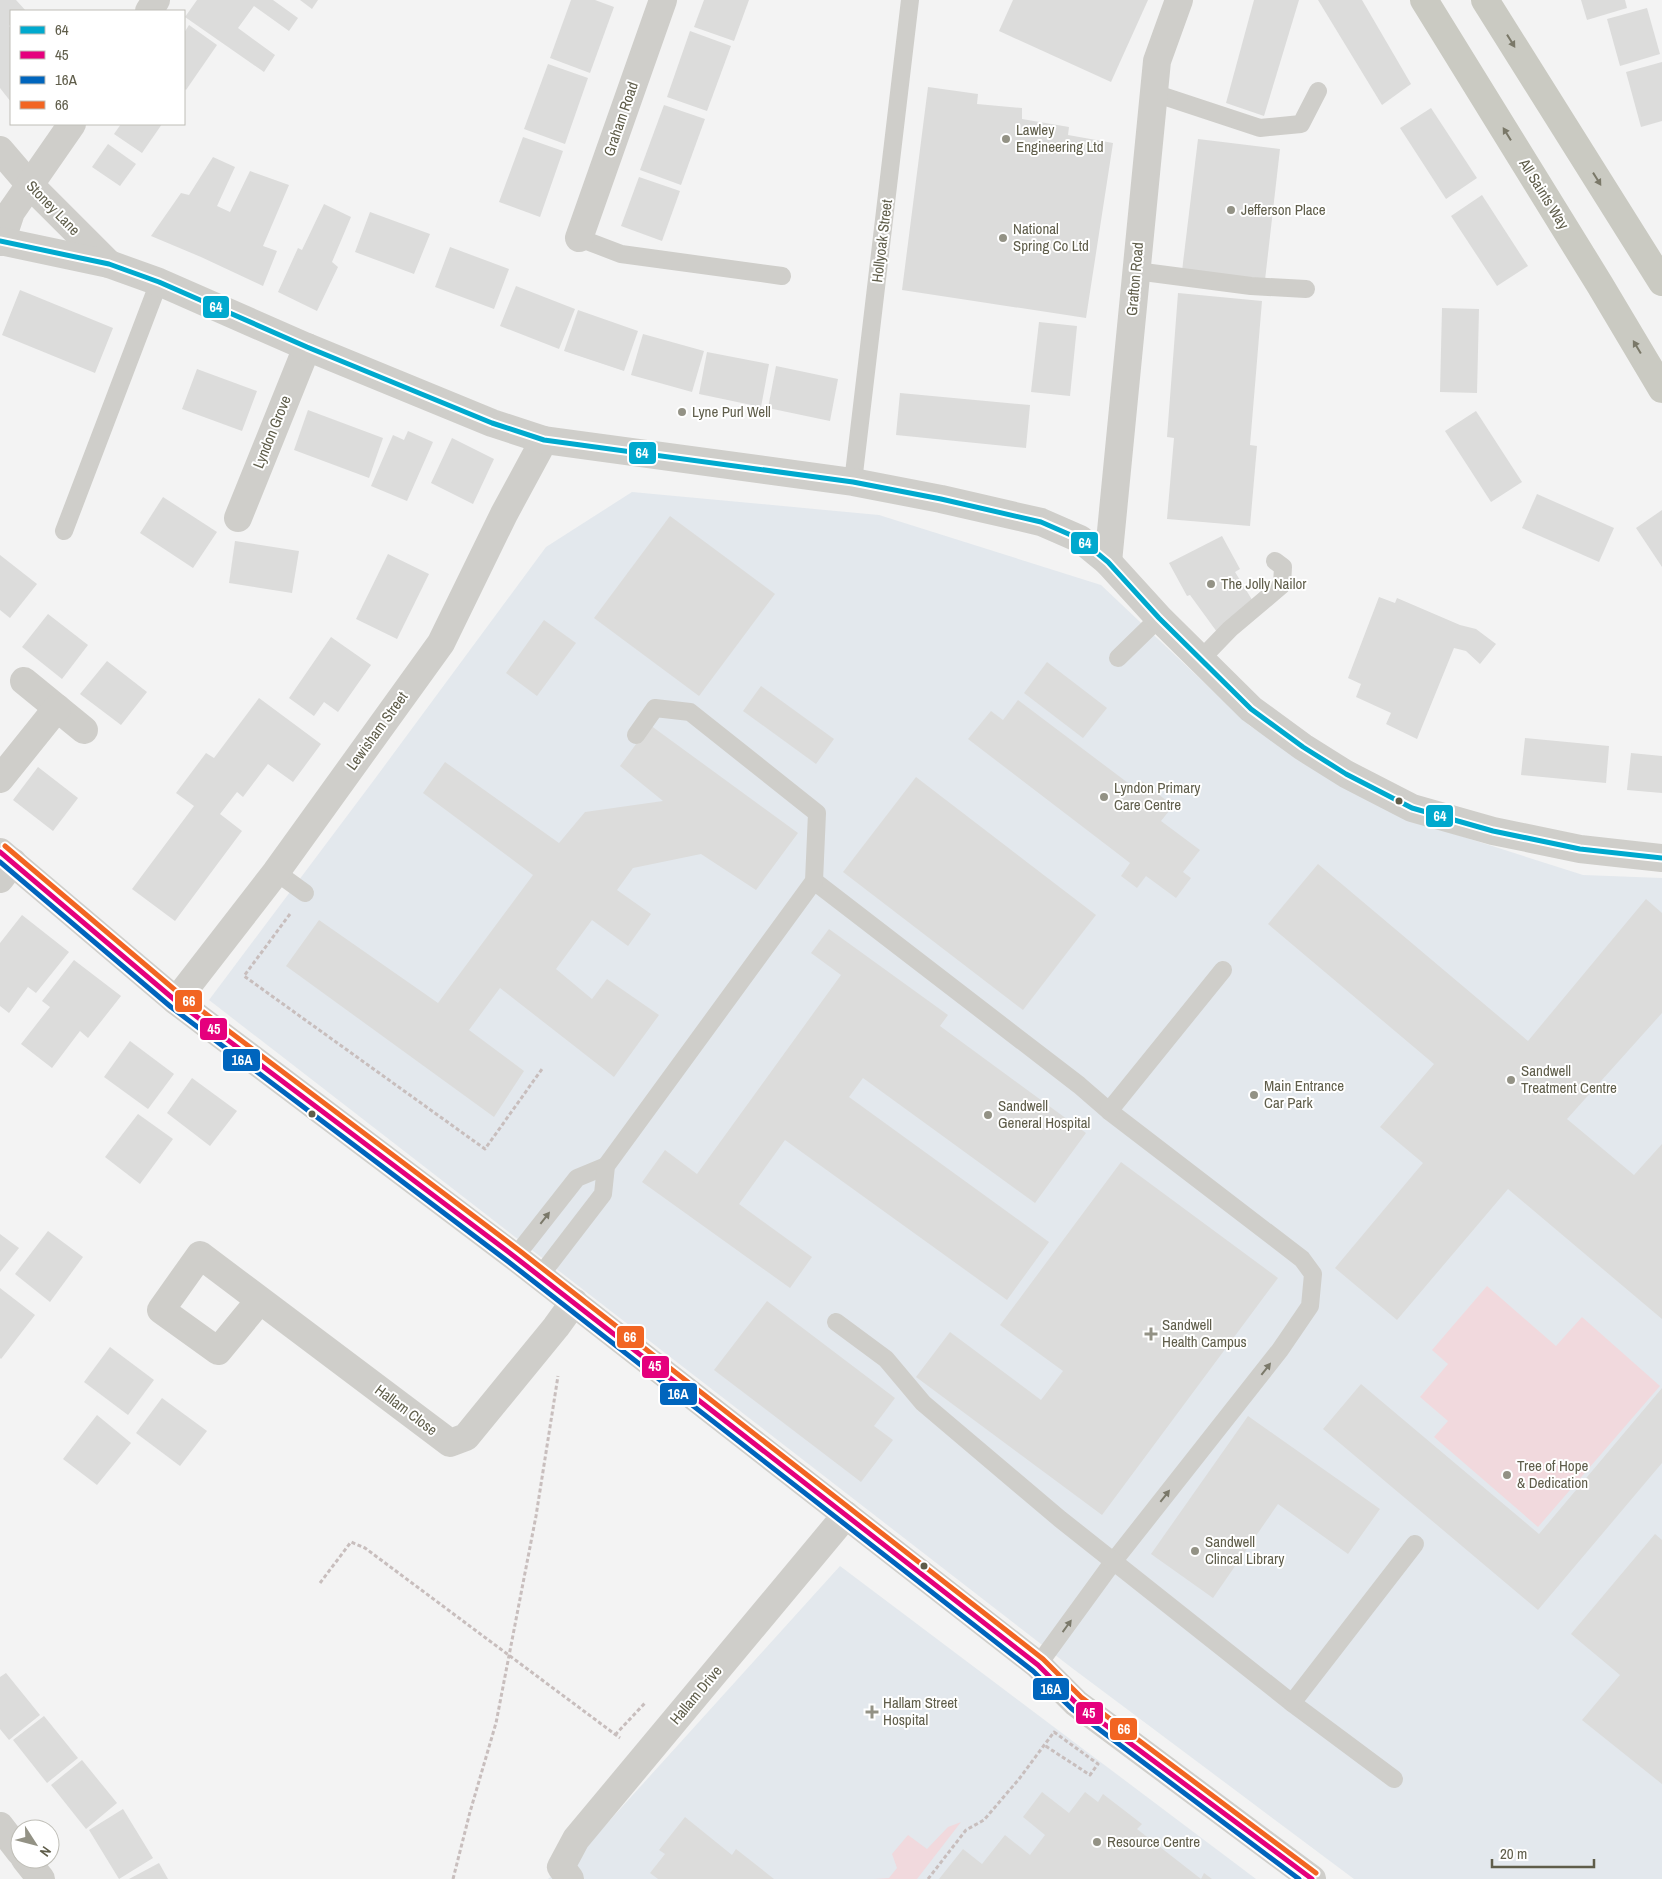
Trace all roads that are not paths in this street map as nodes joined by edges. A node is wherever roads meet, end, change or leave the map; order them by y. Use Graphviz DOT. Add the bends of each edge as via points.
graph roads {
  1 [pos="663,0"];
  2 [pos="910,0"];
  3 [pos="1179,0"];
  4 [pos="1424,0"];
  5 [pos="1485,0"];
  6 [pos="1318,91"];
  7 [pos="1154,92"];
  8 [pos="71,125"];
  9 [pos="0,150"];
  10 [pos="30,185"];
  11 [pos="579,238"];
  12 [pos="0,242"];
  13 [pos="109,264"];
  14 [pos="1136,271"];
  15 [pos="782,276"];
  16 [pos="159,282"];
  17 [pos="1662,282"];
  18 [pos="1306,289"];
  19 [pos="307,347"];
  20 [pos="1662,389"];
  21 [pos="544,440"];
  22 [pos="853,482"];
  23 [pos="238,518"];
  24 [pos="64,531"];
  25 [pos="1275,561"];
  26 [pos="1108,562"];
  27 [pos="1159,618"];
  28 [pos="1118,658"];
  29 [pos="1200,660"];
  30 [pos="24,681"];
  31 [pos="57,708"];
  32 [pos="84,730"];
  33 [pos="636,735"];
  34 [pos="0,779"];
  35 [pos="1662,858"];
  36 [pos="4,864"];
  37 [pos="276,872"];
  38 [pos="814,881"];
  39 [pos="305,893"];
  40 [pos="1223,970"];
  41 [pos="176,1001"];
  42 [pos="1109,1111"];
  43 [pos="606,1166"];
  44 [pos="515,1257"];
  45 [pos="540,1276"];
  46 [pos="260,1300"];
  47 [pos="574,1302"];
  48 [pos="836,1322"];
  49 [pos="846,1515"];
  50 [pos="1415,1544"];
  51 [pos="1113,1562"];
  52 [pos="1038,1665"];
  53 [pos="1292,1703"];
  54 [pos="1394,1779"];
  55 [pos="0,1826"];
  56 [pos="10,1839"];
  57 [pos="33,1869"];
  58 [pos="41,1879"];
  59 [pos="570,1879"];
  60 [pos="1312,1879"];
  1 -- 11 [label="street, Graham Road"];
  2 -- 22 [label="lane, Hollyoak Street"];
  3 -- 7 [label="street, Grafton Road" via="1157,61"];
  20 -- 4 [label="highway, All Saints Way, one-way"];
  5 -- 17 [label="highway, one-way"];
  6 -- 7 [label="lane" via="1302,124 1260,128"];
  7 -- 14 [label="street, Grafton Road"];
  8 -- 10 [label="street"];
  9 -- 10 [label="street, Stoney Lane"];
  10 -- 12 [label="street" via="11,212"];
  10 -- 13 [label="street, Stoney Lane"];
  11 -- 15 [label="lane" via="621,254"];
  12 -- 13 [label="street"];
  13 -- 16 [label="street"];
  14 -- 18 [label="lane" via="1251,286"];
  14 -- 26 [label="street, Grafton Road"];
  16 -- 19 [label="street"];
  16 -- 24 [label="lane"];
  19 -- 21 [label="street" via="492,423"];
  19 -- 23 [label="street, Lyndon Grove"];
  21 -- 22 [label="street"];
  21 -- 37 [label="street, Lewisham Street" via="440,643"];
  22 -- 26 [label="street" via="1041,522 1080,539"];
  25 -- 29 [label="lane" via="1283,567 1282,585 1230,629"];
  26 -- 27 [label="street"];
  27 -- 28 [label="lane"];
  27 -- 29 [label="street"];
  29 -- 35 [label="street" via="1251,709 1303,747 1346,774 1412,808 1494,831 1580,849"];
  30 -- 31 [label="street"];
  31 -- 32 [label="street"];
  31 -- 34 [label="street"];
  33 -- 38 [label="lane" via="655,708 690,712 817,813"];
  36 -- 41 [label="street"];
  37 -- 39 [label="lane"];
  37 -- 41 [label="street, Lewisham Street"];
  38 -- 42 [label="lane"];
  38 -- 43 [label="lane"];
  40 -- 42 [label="lane"];
  41 -- 44 [label="street"];
  51 -- 42 [label="lane, one-way" via="1280,1350 1310,1306 1313,1274 1302,1259"];
  44 -- 43 [label="lane, one-way" via="577,1178"];
  43 -- 45 [label="lane" via="603,1194"];
  44 -- 45 [label="street"];
  45 -- 47 [label="street"];
  46 -- 47 [label="street, Hallam Close" via="450,1443 466,1436"];
  47 -- 49 [label="street"];
  48 -- 51 [label="lane" via="886,1359 923,1403"];
  49 -- 52 [label="street"];
  49 -- 59 [label="street, Hallam Drive" via="576,1840 561,1867"];
  50 -- 53 [label="lane"];
  52 -- 51 [label="lane, one-way"];
  51 -- 53 [label="lane"];
  52 -- 60 [label="street" via="1076,1704"];
  53 -- 54 [label="lane"];
  55 -- 56 [label="street"];
  57 -- 58 [label="street"];
}
